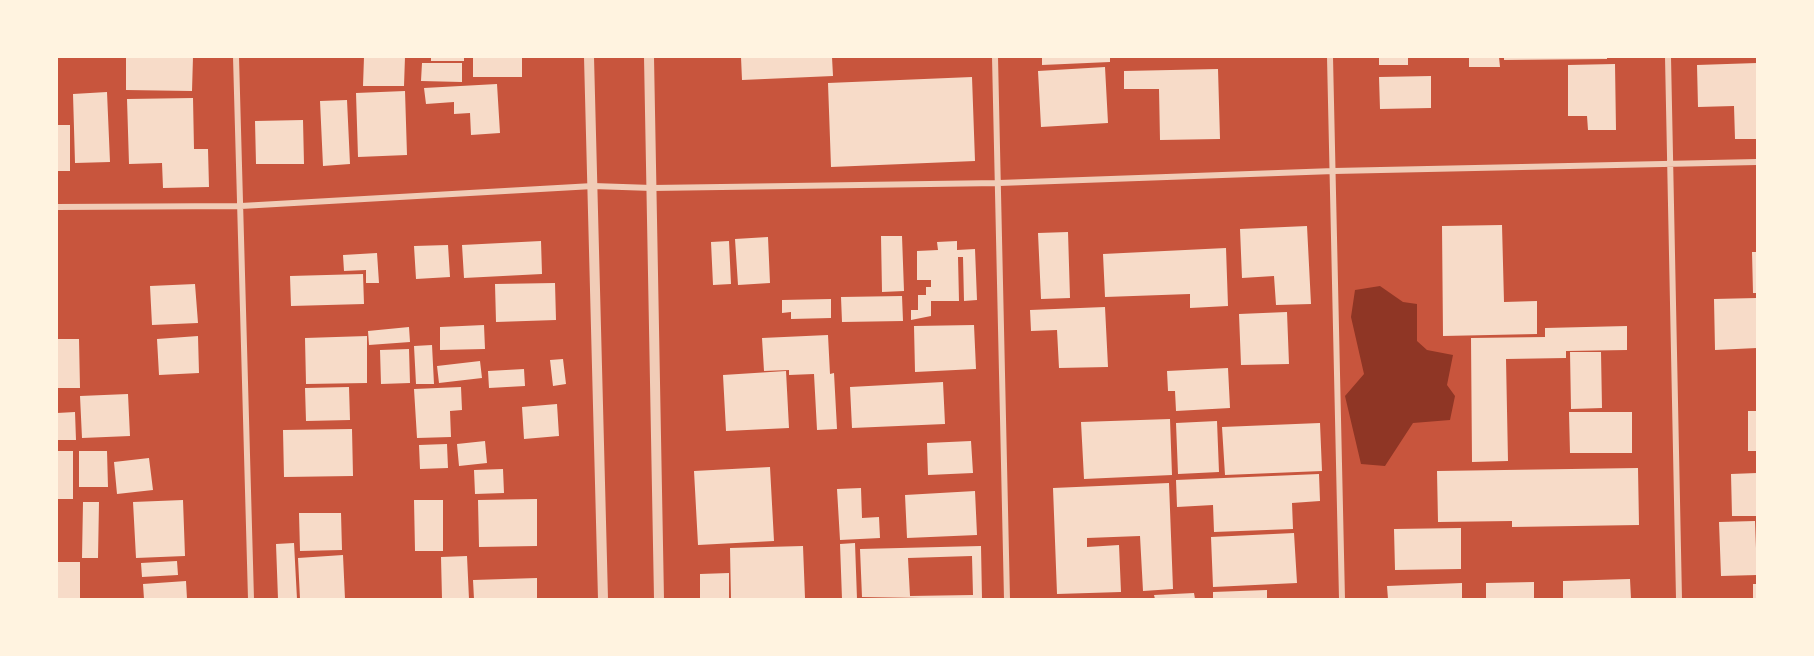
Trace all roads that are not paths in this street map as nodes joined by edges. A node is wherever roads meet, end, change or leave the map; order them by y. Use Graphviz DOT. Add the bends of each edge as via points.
graph roads {
  1 [pos="236,57"];
  2 [pos="589,57"];
  3 [pos="649,57"];
  4 [pos="995,57"];
  5 [pos="1330,57"];
  6 [pos="1668,57"];
  7 [pos="1757,162"];
  8 [pos="1671,165"];
  9 [pos="1334,171"];
  10 [pos="999,183"];
  11 [pos="593,186"];
  12 [pos="652,188"];
  13 [pos="241,206"];
  14 [pos="57,207"];
  15 [pos="251,599"];
  16 [pos="603,599"];
  17 [pos="659,599"];
  18 [pos="1007,599"];
  19 [pos="1342,599"];
  20 [pos="1679,599"];
  1 -- 13 [label="street"];
  2 -- 11 [label="street"];
  3 -- 12 [label="street"];
  4 -- 10 [label="street"];
  5 -- 9 [label="street"];
  6 -- 8 [label="street"];
  7 -- 8 [label="street"];
  8 -- 9 [label="street"];
  8 -- 20 [label="street"];
  9 -- 10 [label="street"];
  9 -- 19 [label="street"];
  10 -- 12 [label="street"];
  10 -- 18 [label="street"];
  11 -- 12 [label="street"];
  11 -- 13 [label="street"];
  11 -- 16 [label="street"];
  12 -- 17 [label="street"];
  13 -- 14 [label="street"];
  13 -- 15 [label="street"];
}
